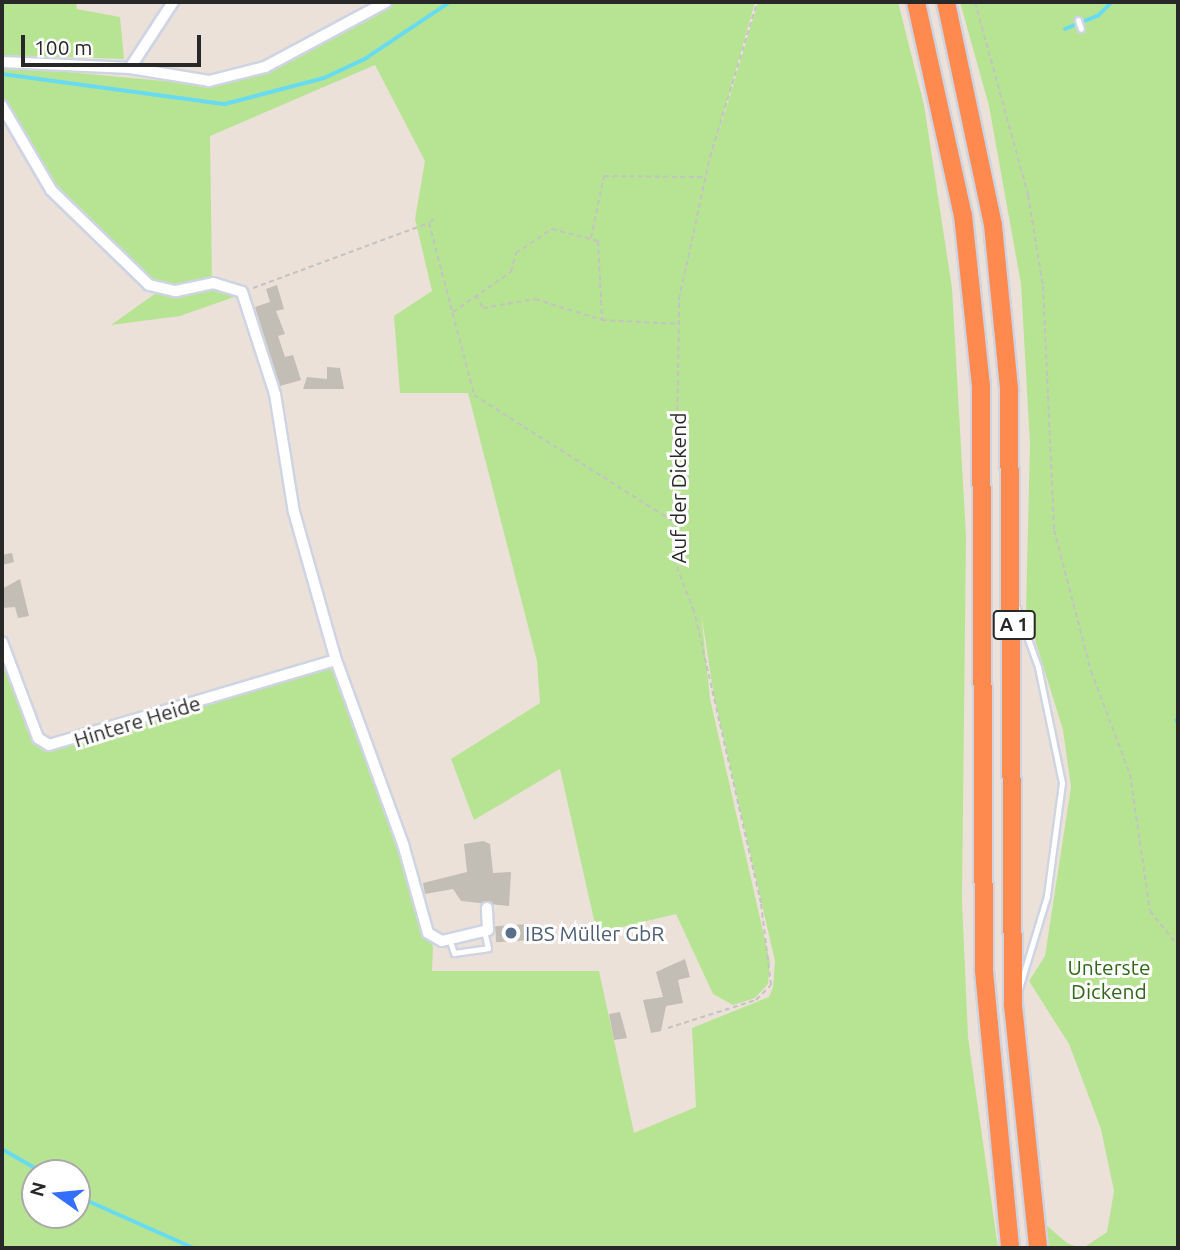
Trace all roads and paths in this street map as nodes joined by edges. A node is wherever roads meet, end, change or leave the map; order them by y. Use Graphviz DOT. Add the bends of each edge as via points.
graph roads {
  1 [pos="173,2"];
  2 [pos="386,2"];
  3 [pos="757,2"];
  4 [pos="916,2"];
  5 [pos="946,2"];
  6 [pos="975,2"];
  7 [pos="1078,20"];
  8 [pos="1081,29"];
  9 [pos="2,62"];
  10 [pos="130,68"];
  11 [pos="2,106"];
  12 [pos="706,177"];
  13 [pos="436,217"];
  14 [pos="429,223"];
  15 [pos="591,239"];
  16 [pos="243,292"];
  17 [pos="475,294"];
  18 [pos="452,312"];
  19 [pos="602,320"];
  20 [pos="679,324"];
  21 [pos="677,524"];
  22 [pos="1014,597"];
  23 [pos="2,642"];
  24 [pos="336,660"];
  25 [pos="487,908"];
  26 [pos="484,931"];
  27 [pos="449,939"];
  28 [pos="1178,946"];
  29 [pos="1013,1006"];
  30 [pos="668,1028"];
  31 [pos="1010,1248"];
  32 [pos="1038,1248"];
  1 -- 10 [label="street"];
  2 -- 10 [label="street" via="265,67 209,80"];
  3 -- 12 [label="path, Auf der Dickend"];
  4 -- 31 [label="highway, A 1" via="963,215 981,386 984,971"];
  5 -- 22 [label="highway, A 1" via="993,225 1009,401"];
  6 -- 28 [label="path" via="1028,195 1043,286 1054,530 1094,680 1130,774 1150,911 1159,930"];
  7 -- 8 [label="lane"];
  9 -- 10 [label="street"];
  11 -- 16 [label="street" via="51,190 149,285 176,291 213,283"];
  12 -- 15 [label="path" via="604,176"];
  12 -- 20 [label="path, Auf der Dickend"];
  13 -- 14 [label="path"];
  14 -- 16 [label="path"];
  14 -- 18 [label="path"];
  15 -- 17 [label="path" via="552,229 516,253 511,272"];
  15 -- 19 [label="path" via="603,256"];
  16 -- 24 [label="street" via="275,394 297,522"];
  17 -- 18 [label="path"];
  17 -- 19 [label="path" via="483,308 536,299"];
  18 -- 21 [label="path" via="474,396"];
  19 -- 20 [label="path"];
  20 -- 21 [label="path, Auf der Dickend"];
  21 -- 30 [label="path, Auf der Dickend" via="675,563 694,611 773,962 771,985 756,1000"];
  22 -- 29 [label="highway, A 1"];
  22 -- 29 [label="lane" via="1038,667 1062,783 1047,896"];
  23 -- 24 [label="street, Hintere Heide" via="38,738 49,745"];
  24 -- 27 [label="street" via="404,844 428,933"];
  25 -- 26 [label="street"];
  26 -- 27 [label="street"];
  26 -- 27 [label="lane" via="488,948 454,953"];
  29 -- 32 [label="highway, A 1"];
}
